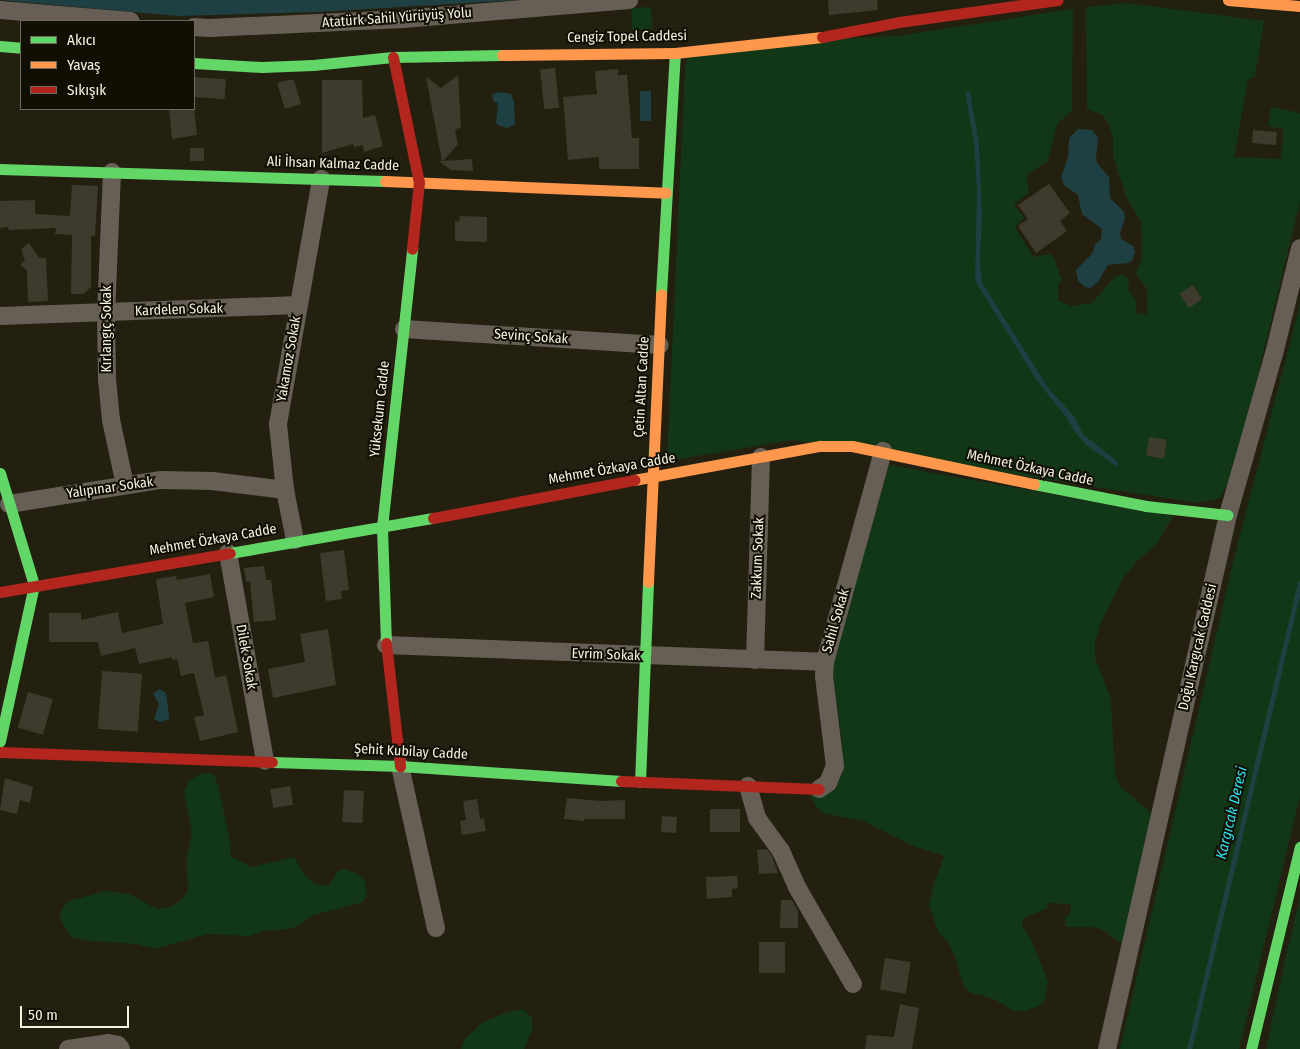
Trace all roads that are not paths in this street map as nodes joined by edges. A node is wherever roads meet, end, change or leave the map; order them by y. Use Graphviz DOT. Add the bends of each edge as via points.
graph roads {
  1 [pos="629,0"];
  2 [pos="1057,0"];
  3 [pos="1228,0"];
  4 [pos="1300,6"];
  5 [pos="0,10"];
  6 [pos="119,20"];
  7 [pos="195,27"];
  8 [pos="0,46"];
  9 [pos="20,48"];
  10 [pos="675,53"];
  11 [pos="393,57"];
  12 [pos="195,63"];
  13 [pos="0,169"];
  14 [pos="112,172"];
  15 [pos="321,178"];
  16 [pos="419,182"];
  17 [pos="666,193"];
  18 [pos="1300,248"];
  19 [pos="298,305"];
  20 [pos="106,312"];
  21 [pos="0,316"];
  22 [pos="404,329"];
  23 [pos="659,345"];
  24 [pos="883,451"];
  25 [pos="761,457"];
  26 [pos="0,473"];
  27 [pos="652,477"];
  28 [pos="125,485"];
  29 [pos="285,490"];
  30 [pos="9,504"];
  31 [pos="1228,515"];
  32 [pos="382,527"];
  33 [pos="294,540"];
  34 [pos="228,553"];
  35 [pos="34,585"];
  36 [pos="0,592"];
  37 [pos="386,645"];
  38 [pos="644,657"];
  39 [pos="755,660"];
  40 [pos="825,662"];
  41 [pos="0,741"];
  42 [pos="0,752"];
  43 [pos="266,761"];
  44 [pos="400,766"];
  45 [pos="640,782"];
  46 [pos="748,786"];
  47 [pos="819,789"];
  48 [pos="1300,847"];
  49 [pos="436,928"];
  50 [pos="853,984"];
  51 [pos="68,1049"];
  52 [pos="121,1049"];
  53 [pos="1107,1049"];
  54 [pos="1251,1049"];
  1 -- 7 [label="street, Atatürk Sahil Yürüyüş Yolu" via="403,19"];
  2 -- 10 [label="street, Cengiz Topel Caddesi" via="899,22 825,37"];
  3 -- 4 [label="street"];
  5 -- 6 [label="street"];
  8 -- 9 [label="street"];
  10 -- 11 [label="street, Cengiz Topel Caddesi"];
  10 -- 17 [label="street, Çetin Altan Cadde"];
  11 -- 12 [label="street, Cengiz Topel Caddesi" via="262,67"];
  11 -- 16 [label="street, Yüksekum Cadde"];
  13 -- 14 [label="street, Ali İhsan Kalmaz Cadde"];
  14 -- 15 [label="street, Ali İhsan Kalmaz Cadde"];
  14 -- 20 [label="street, Kırlangıç Sokak"];
  15 -- 16 [label="street, Ali İhsan Kalmaz Cadde"];
  15 -- 19 [label="street, Yakamoz Sokak"];
  16 -- 17 [label="street, Ali İhsan Kalmaz Cadde"];
  16 -- 22 [label="street, Yüksekum Cadde"];
  17 -- 23 [label="street, Çetin Altan Cadde"];
  18 -- 31 [label="street, Doğu Kargıcak Caddesi"];
  19 -- 20 [label="street, Kardelen Sokak"];
  19 -- 29 [label="street, Yakamoz Sokak" via="278,424"];
  20 -- 21 [label="street, Kardelen Sokak"];
  20 -- 28 [label="street, Kırlangıç Sokak" via="109,403"];
  22 -- 23 [label="street, Sevinç Sokak"];
  22 -- 32 [label="street, Yüksekum Cadde"];
  23 -- 27 [label="street, Çetin Altan Cadde"];
  24 -- 25 [label="street, Mehmet Özkaya Cadde" via="852,446 820,446"];
  24 -- 31 [label="street, Mehmet Özkaya Cadde" via="1107,500"];
  24 -- 40 [label="street, Sahil Sokak"];
  25 -- 27 [label="street, Mehmet Özkaya Cadde"];
  25 -- 39 [label="street, Zakkum Sokak"];
  26 -- 30 [label="street"];
  27 -- 32 [label="street, Mehmet Özkaya Cadde"];
  27 -- 38 [label="street, Çetin Altan Cadde"];
  28 -- 29 [label="street, Yalıpınar Sokak" via="160,480 212,481"];
  28 -- 30 [label="street, Yalıpınar Sokak"];
  29 -- 33 [label="street, Yakamoz Sokak"];
  30 -- 35 [label="street"];
  31 -- 53 [label="street, Doğu Kargıcak Caddesi"];
  32 -- 33 [label="street, Mehmet Özkaya Cadde"];
  32 -- 37 [label="street, Yüksekum Cadde"];
  33 -- 34 [label="street, Mehmet Özkaya Cadde"];
  34 -- 35 [label="street, Mehmet Özkaya Cadde"];
  34 -- 43 [label="street, Dilek Sokak"];
  35 -- 36 [label="street, Mehmet Özkaya Cadde"];
  35 -- 41 [label="street"];
  37 -- 38 [label="street, Evrim Sokak"];
  37 -- 44 [label="street, Yüksekum Cadde"];
  38 -- 39 [label="street, Evrim Sokak"];
  38 -- 45 [label="street, Çetin Altan Cadde"];
  39 -- 40 [label="street, Evrim Sokak"];
  40 -- 47 [label="street, Sahil Sokak" via="835,766 828,783"];
  42 -- 43 [label="street, Şehit Kubilay Cadde"];
  43 -- 44 [label="street, Şehit Kubilay Cadde"];
  44 -- 45 [label="street, Şehit Kubilay Cadde"];
  44 -- 49 [label="street"];
  45 -- 46 [label="street, Şehit Kubilay Cadde"];
  46 -- 47 [label="street, Şehit Kubilay Cadde"];
  46 -- 50 [label="street" via="757,818 781,851 796,887"];
  48 -- 54 [label="street"];
  51 -- 52 [label="street" via="108,1043"];
}
